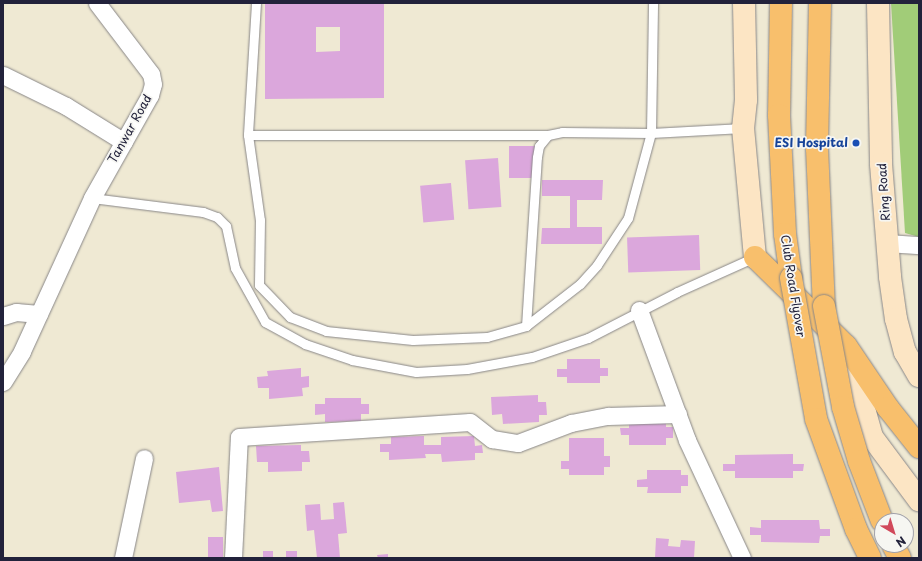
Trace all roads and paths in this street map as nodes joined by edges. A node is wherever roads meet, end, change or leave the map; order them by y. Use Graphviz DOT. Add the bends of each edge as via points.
graph roads {
  1 [pos="97,3"];
  2 [pos="256,3"];
  3 [pos="653,3"];
  4 [pos="744,3"];
  5 [pos="781,3"];
  6 [pos="820,3"];
  7 [pos="878,3"];
  8 [pos="3,75"];
  9 [pos="743,128"];
  10 [pos="651,133"];
  11 [pos="248,135"];
  12 [pos="548,135"];
  13 [pos="124,142"];
  14 [pos="92,198"];
  15 [pos="888,243"];
  16 [pos="919,245"];
  17 [pos="755,256"];
  18 [pos="639,310"];
  19 [pos="39,314"];
  20 [pos="3,316"];
  21 [pos="526,326"];
  22 [pos="846,346"];
  23 [pos="919,376"];
  24 [pos="3,382"];
  25 [pos="678,414"];
  26 [pos="919,447"];
  27 [pos="144,458"];
  28 [pos="919,500"];
  29 [pos="879,513"];
  30 [pos="123,558"];
  31 [pos="233,558"];
  32 [pos="742,558"];
  33 [pos="870,558"];
  1 -- 13 [label="street, Tanwar Road" via="151,74 153,84 150,95"];
  2 -- 11 [label="lane"];
  3 -- 10 [label="lane"];
  4 -- 9 [label="main road" via="746,100"];
  5 -- 33 [label="main road, Club Road Flyover, bridge" via="779,115 785,234 791,278 816,419 856,529"];
  6 -- 29 [label="main road, bridge" via="817,148 824,306 843,407 859,461"];
  7 -- 15 [label="main road, Ring Road" via="881,164"];
  8 -- 13 [label="street" via="66,106"];
  9 -- 10 [label="lane"];
  9 -- 17 [label="main road"];
  10 -- 12 [label="lane" via="562,132"];
  10 -- 21 [label="lane" via="628,218 597,265 580,284"];
  11 -- 12 [label="lane"];
  11 -- 21 [label="lane" via="260,220 259,285 290,317 326,331 413,340 487,337"];
  12 -- 21 [label="lane" via="539,146 537,157"];
  13 -- 14 [label="street, Tanwar Road"];
  14 -- 18 [label="lane" via="203,212 217,217 226,226 235,268 265,322 306,344 352,360 416,372 467,369 532,357 588,338"];
  14 -- 19 [label="street, Tanwar Road"];
  15 -- 16 [label="street"];
  15 -- 23 [label="main road, Ring Road" via="896,319 905,352"];
  17 -- 18 [label="lane"];
  17 -- 22 [label="main road"];
  18 -- 25 [label="street"];
  19 -- 20 [label="street" via="16,312"];
  19 -- 24 [label="street, Tanwar Road"];
  22 -- 26 [label="main road" via="888,408"];
  22 -- 28 [label="main road" via="872,437"];
  25 -- 31 [label="street" via="608,416 572,423 518,443 492,439 470,422 239,437"];
  25 -- 32 [label="street"];
  27 -- 30 [label="street"];
}
